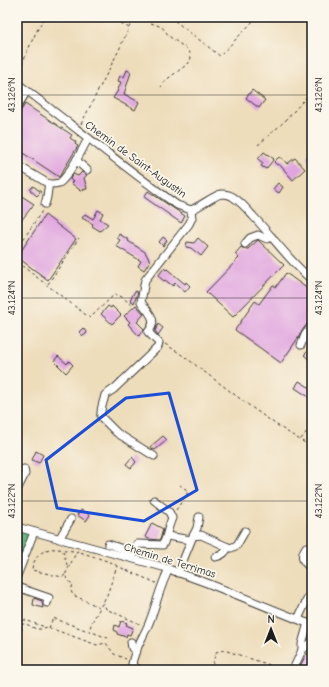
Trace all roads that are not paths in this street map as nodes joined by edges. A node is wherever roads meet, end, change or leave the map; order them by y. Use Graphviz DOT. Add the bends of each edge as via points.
graph roads {
  1 [pos="17,83"];
  2 [pos="26,91"];
  3 [pos="17,106"];
  4 [pos="88,138"];
  5 [pos="77,159"];
  6 [pos="17,165"];
  7 [pos="87,170"];
  8 [pos="49,184"];
  9 [pos="45,204"];
  10 [pos="191,210"];
  11 [pos="272,237"];
  12 [pos="245,244"];
  13 [pos="312,280"];
  14 [pos="312,325"];
  15 [pos="302,345"];
  16 [pos="154,456"];
  17 [pos="24,469"];
  18 [pos="17,490"];
  19 [pos="154,500"];
  20 [pos="199,517"];
  21 [pos="71,519"];
  22 [pos="17,527"];
  23 [pos="245,531"];
  24 [pos="34,532"];
  25 [pos="167,536"];
  26 [pos="192,538"];
  27 [pos="59,539"];
  28 [pos="108,544"];
  29 [pos="228,546"];
  30 [pos="312,547"];
  31 [pos="132,557"];
  32 [pos="215,558"];
  33 [pos="312,568"];
  34 [pos="169,570"];
  35 [pos="178,573"];
  36 [pos="17,576"];
  37 [pos="17,587"];
  38 [pos="312,589"];
  39 [pos="47,603"];
  40 [pos="298,619"];
  41 [pos="310,624"];
  42 [pos="131,642"];
  43 [pos="312,642"];
  44 [pos="137,650"];
  45 [pos="302,650"];
  46 [pos="140,670"];
  47 [pos="293,670"];
  1 -- 2 [label="street, Chemin de Saint-Augustin"];
  2 -- 3 [label="street"];
  2 -- 4 [label="street, Chemin de Saint-Augustin"];
  4 -- 5 [label="street"];
  4 -- 10 [label="street, Chemin de Saint-Augustin" via="177,205"];
  5 -- 7 [label="street"];
  5 -- 8 [label="street" via="64,179"];
  6 -- 8 [label="street"];
  8 -- 9 [label="street"];
  10 -- 11 [label="street, Chemin de Saint-Augustin" via="219,194 226,194 242,204"];
  10 -- 16 [label="street" via="192,218 189,224 145,280 141,302 153,319 148,332 160,343 114,390 105,395 100,408 101,417 117,433"];
  11 -- 12 [label="street" via="268,239 258,234"];
  11 -- 13 [label="street, Chemin de Saint-Augustin"];
  14 -- 15 [label="street"];
  17 -- 18 [label="street" via="25,474"];
  19 -- 25 [label="street" via="169,512 172,518"];
  20 -- 26 [label="street"];
  21 -- 27 [label="street"];
  22 -- 24 [label="street, Chemin de Terrimas"];
  23 -- 29 [label="street" via="237,545 231,548"];
  24 -- 27 [label="street, Chemin de Terrimas"];
  24 -- 36 [label="street"];
  25 -- 26 [label="street"];
  25 -- 31 [label="street" via="163,545 137,544"];
  26 -- 29 [label="street" via="201,535"];
  26 -- 35 [label="street"];
  27 -- 31 [label="street, Chemin de Terrimas"];
  28 -- 31 [label="street" via="129,551"];
  29 -- 32 [label="street" via="227,550"];
  30 -- 33 [label="street" via="306,547 302,557 304,563"];
  31 -- 34 [label="street, Chemin de Terrimas"];
  34 -- 35 [label="street, Chemin de Terrimas"];
  34 -- 44 [label="street" via="164,577 155,608"];
  35 -- 40 [label="street, Chemin de Terrimas"];
  37 -- 39 [label="street" via="49,598"];
  38 -- 40 [label="street"];
  40 -- 41 [label="street, Chemin de Terrimas"];
  41 -- 45 [label="street"];
  42 -- 44 [label="street" via="132,648"];
  43 -- 45 [label="street"];
  44 -- 46 [label="street" via="132,664"];
  45 -- 47 [label="street"];
}
